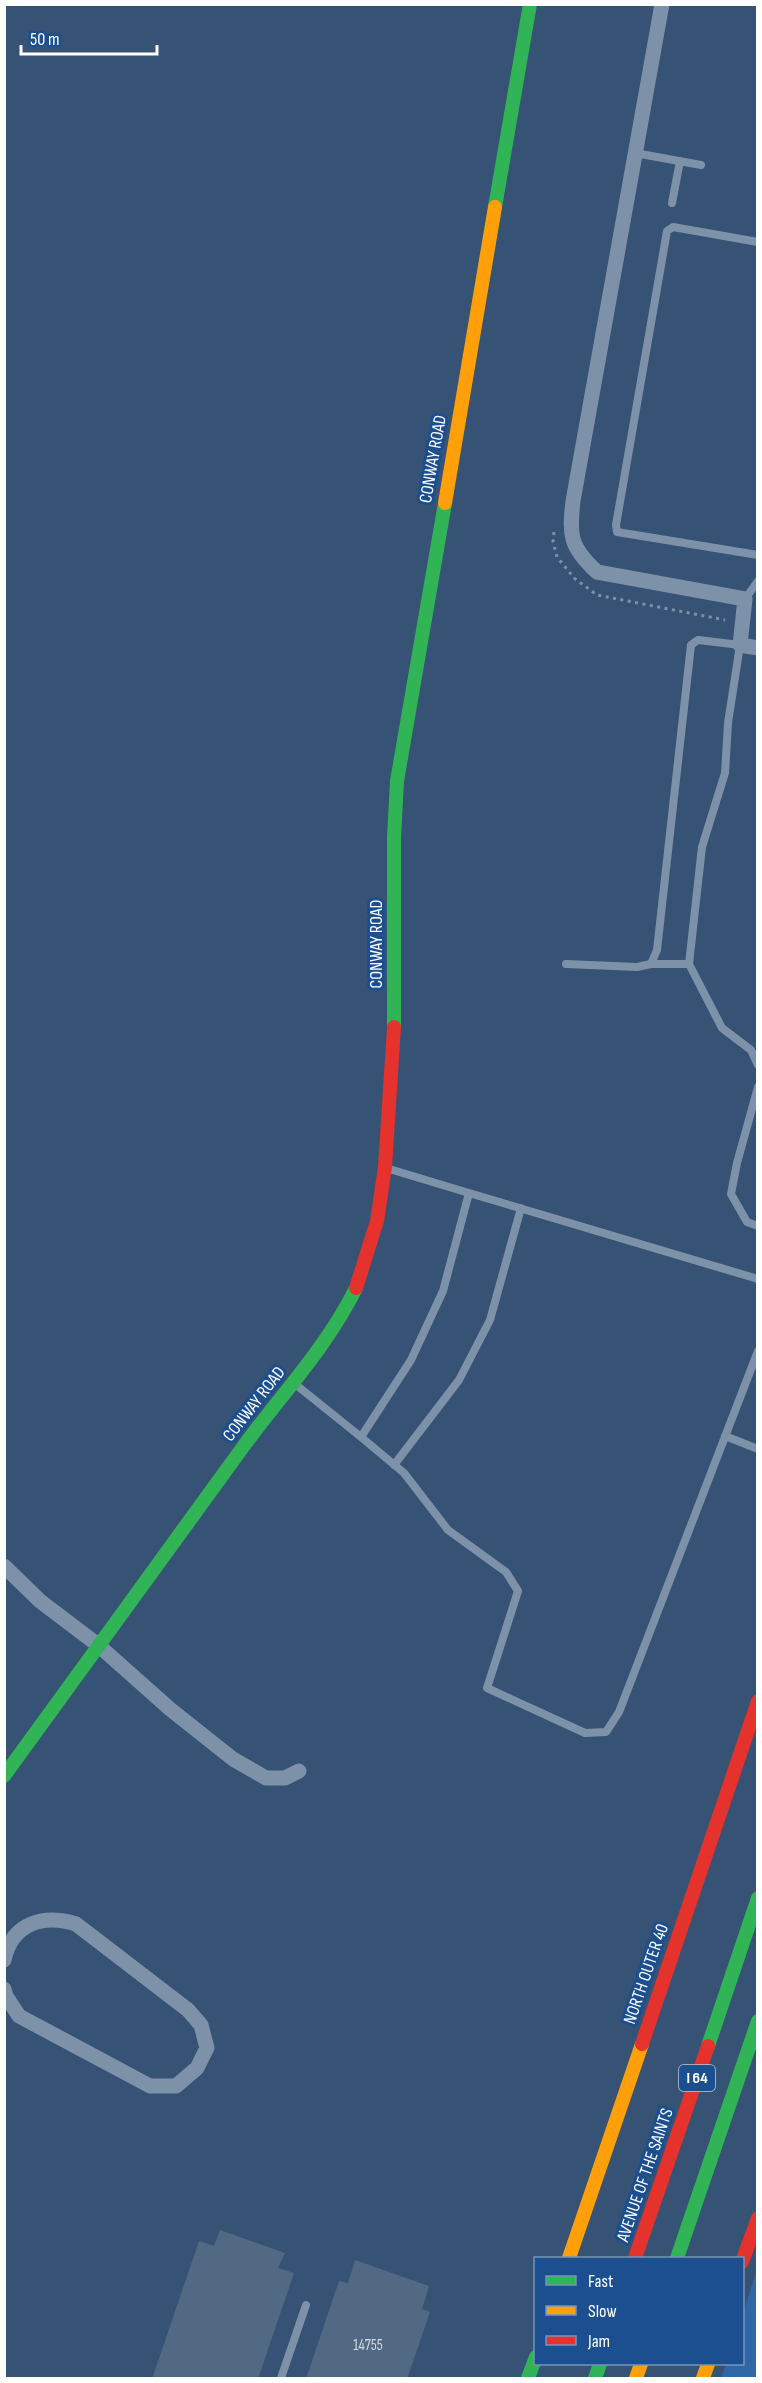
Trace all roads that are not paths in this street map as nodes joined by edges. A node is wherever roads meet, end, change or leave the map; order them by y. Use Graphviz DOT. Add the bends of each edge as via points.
graph roads {
  1 [pos="530,4"];
  2 [pos="662,4"];
  3 [pos="635,153"];
  4 [pos="680,161"];
  5 [pos="701,165"];
  6 [pos="672,203"];
  7 [pos="758,242"];
  8 [pos="758,555"];
  9 [pos="758,581"];
  10 [pos="746,599"];
  11 [pos="740,645"];
  12 [pos="758,648"];
  13 [pos="567,964"];
  14 [pos="651,964"];
  15 [pos="689,964"];
  16 [pos="758,1065"];
  17 [pos="758,1087"];
  18 [pos="385,1167"];
  19 [pos="469,1193"];
  20 [pos="520,1208"];
  21 [pos="758,1226"];
  22 [pos="758,1279"];
  23 [pos="758,1351"];
  24 [pos="294,1383"];
  25 [pos="725,1436"];
  26 [pos="361,1437"];
  27 [pos="758,1449"];
  28 [pos="394,1465"];
  29 [pos="4,1566"];
  30 [pos="98,1645"];
  31 [pos="758,1701"];
  32 [pos="299,1771"];
  33 [pos="4,1776"];
  34 [pos="758,1898"];
  35 [pos="11,1928"];
  36 [pos="5,1957"];
  37 [pos="4,1989"];
  38 [pos="758,2021"];
  39 [pos="758,2218"];
  40 [pos="570,2257"];
  41 [pos="636,2257"];
  42 [pos="678,2257"];
  43 [pos="744,2257"];
  44 [pos="306,2305"];
  45 [pos="534,2362"];
  46 [pos="281,2379"];
  47 [pos="528,2379"];
  1 -- 18 [label="main road, CONWAY ROAD" via="397,782 394,1037"];
  2 -- 3 [label="street"];
  3 -- 4 [label="lane"];
  3 -- 10 [label="street" via="570,531 580,557 597,572"];
  4 -- 5 [label="lane"];
  4 -- 6 [label="lane"];
  7 -- 8 [label="lane" via="674,227 667,231 616,525 617,532"];
  9 -- 10 [label="lane"];
  10 -- 11 [label="street"];
  11 -- 12 [label="street"];
  11 -- 14 [label="lane" via="698,640 691,645 657,950"];
  11 -- 15 [label="lane" via="724,773 702,847"];
  13 -- 14 [label="lane"];
  14 -- 15 [label="lane"];
  15 -- 16 [label="lane" via="722,1028 751,1050"];
  17 -- 21 [label="lane" via="731,1194 747,1222"];
  18 -- 19 [label="lane"];
  18 -- 24 [label="main road, CONWAY ROAD" via="377,1221 360,1281 344,1313"];
  19 -- 20 [label="lane"];
  19 -- 26 [label="lane" via="443,1291 411,1360"];
  20 -- 22 [label="lane"];
  20 -- 28 [label="lane" via="490,1320 459,1380"];
  23 -- 25 [label="lane"];
  24 -- 26 [label="lane"];
  24 -- 30 [label="main road, CONWAY ROAD"];
  25 -- 27 [label="lane"];
  25 -- 28 [label="lane" via="619,1712 606,1732 585,1733 487,1688 518,1591 506,1572 448,1530"];
  26 -- 28 [label="lane"];
  29 -- 30 [label="street"];
  30 -- 32 [label="street" via="233,1759 266,1778 285,1778"];
  30 -- 33 [label="main road, CONWAY ROAD"];
  31 -- 40 [label="main road, NORTH OUTER 40"];
  34 -- 41 [label="main road, AVENUE OF THE SAINTS / I 64"];
  35 -- 36 [label="street"];
  35 -- 37 [label="street" via="60,1919 76,1924 188,2010 201,2025 207,2048 197,2068 176,2086 150,2086 19,2016"];
  38 -- 42 [label="main road, I 64"];
  39 -- 43 [label="main road"];
  44 -- 46 [label="lane"];
  45 -- 47 [label="main road"];
}
